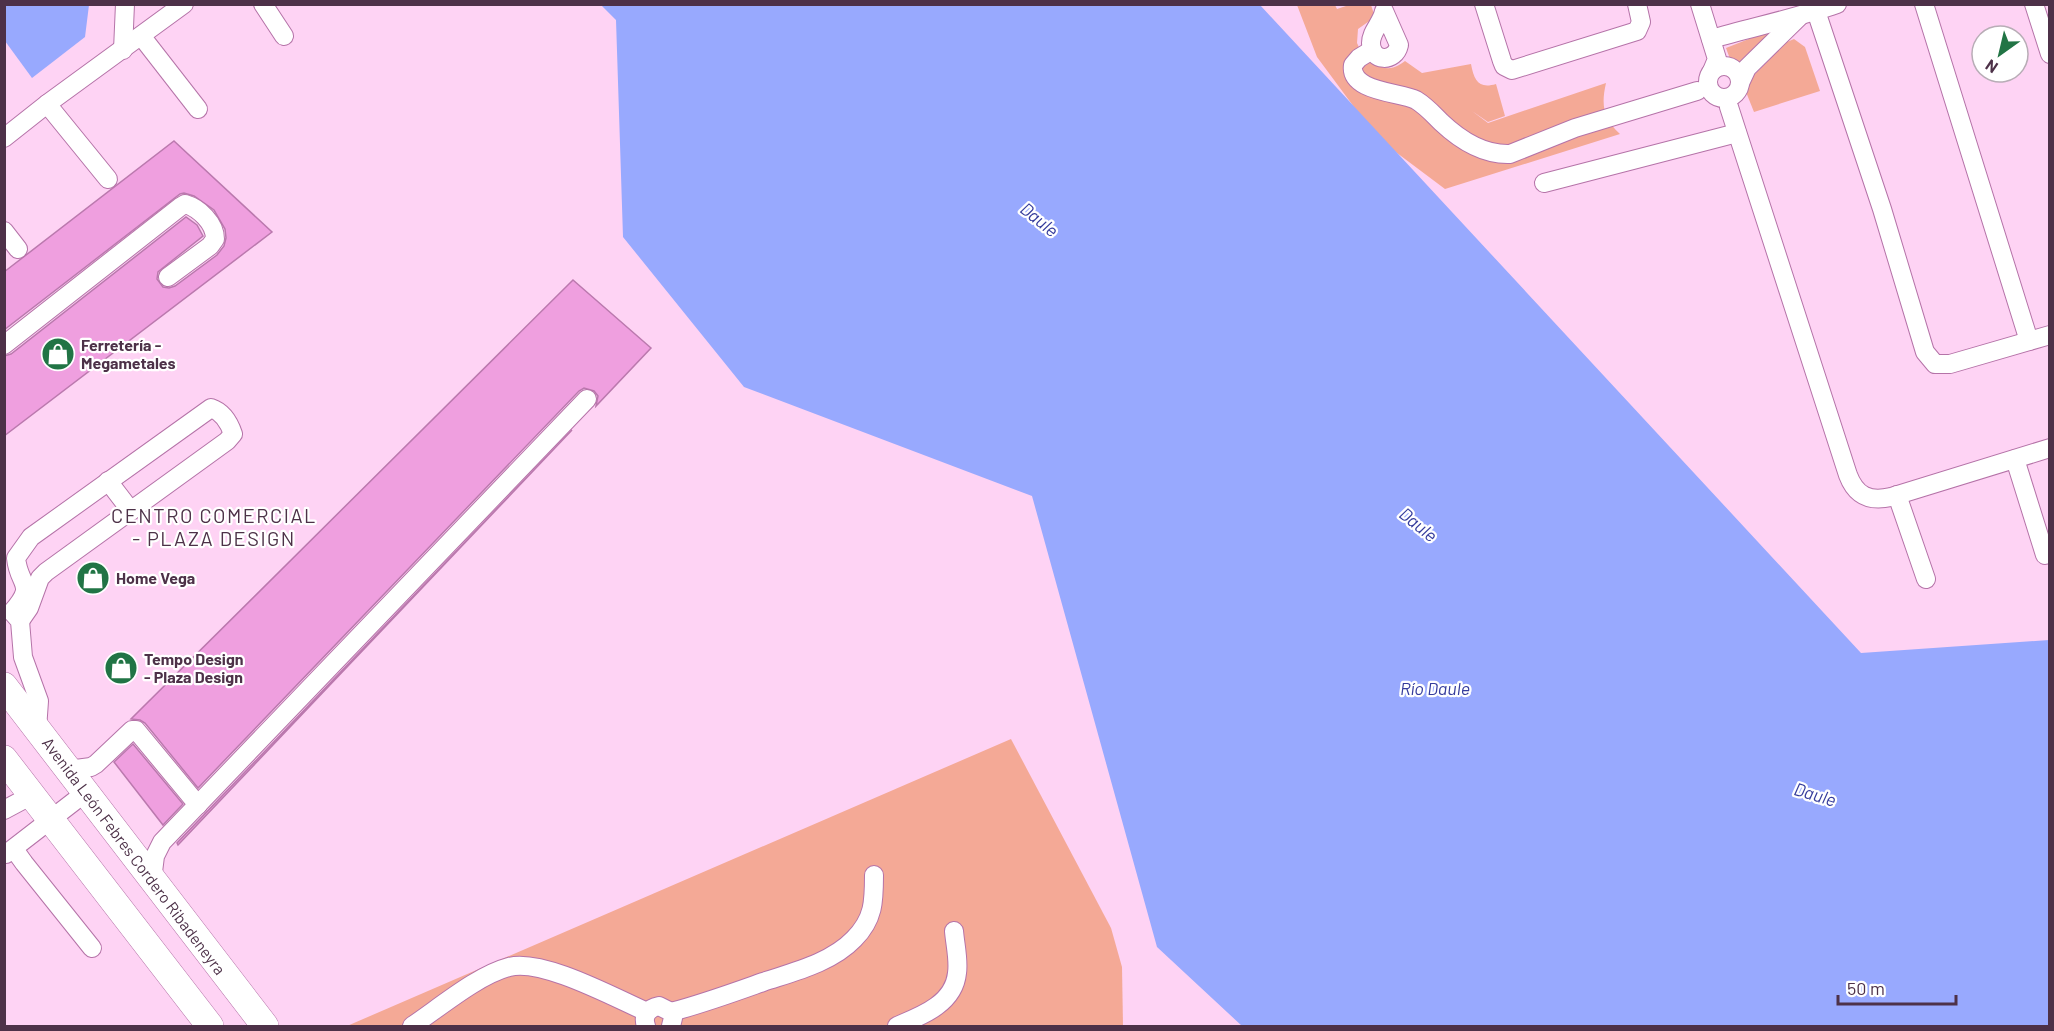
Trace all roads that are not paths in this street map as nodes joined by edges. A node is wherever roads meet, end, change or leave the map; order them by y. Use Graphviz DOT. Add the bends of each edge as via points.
graph roads {
  1 [pos="125,4"];
  2 [pos="263,4"];
  3 [pos="1484,4"];
  4 [pos="1637,4"];
  5 [pos="1700,4"];
  6 [pos="1837,4"];
  7 [pos="1924,4"];
  8 [pos="2034,4"];
  9 [pos="174,8"];
  10 [pos="1383,8"];
  11 [pos="1808,14"];
  12 [pos="284,36"];
  13 [pos="142,37"];
  14 [pos="123,50"];
  15 [pos="1372,50"];
  16 [pos="2049,54"];
  17 [pos="1719,80"];
  18 [pos="47,104"];
  19 [pos="198,109"];
  20 [pos="1737,133"];
  21 [pos="4,138"];
  22 [pos="108,179"];
  23 [pos="1544,183"];
  24 [pos="4,231"];
  25 [pos="18,249"];
  26 [pos="168,277"];
  27 [pos="2049,336"];
  28 [pos="2029,341"];
  29 [pos="4,345"];
  30 [pos="587,399"];
  31 [pos="2049,448"];
  32 [pos="2014,459"];
  33 [pos="108,481"];
  34 [pos="1897,495"];
  35 [pos="131,511"];
  36 [pos="2045,555"];
  37 [pos="1926,579"];
  38 [pos="31,585"];
  39 [pos="12,615"];
  40 [pos="4,686"];
  41 [pos="37,729"];
  42 [pos="4,759"];
  43 [pos="68,770"];
  44 [pos="85,793"];
  45 [pos="32,795"];
  46 [pos="198,805"];
  47 [pos="4,810"];
  48 [pos="52,821"];
  49 [pos="9,852"];
  50 [pos="874,875"];
  51 [pos="152,880"];
  52 [pos="954,931"];
  53 [pos="92,948"];
  54 [pos="190,999"];
  55 [pos="646,1019"];
  56 [pos="671,1019"];
  57 [pos="193,1026"];
  58 [pos="210,1026"];
  59 [pos="265,1026"];
  60 [pos="412,1026"];
  61 [pos="897,1026"];
  1 -- 14 [label="street"];
  2 -- 12 [label="street"];
  3 -- 4 [label="street" via="1504,66 1512,70 1638,31 1641,22"];
  5 -- 17 [label="street"];
  6 -- 11 [label="street"];
  7 -- 28 [label="street"];
  8 -- 16 [label="street"];
  9 -- 13 [label="street"];
  10 -- 15 [label="street" via="1371,38"];
  10 -- 15 [label="street" via="1398,40 1398,50 1383,59"];
  11 -- 17 [label="street" via="1747,68"];
  11 -- 17 [label="street" via="1775,21"];
  11 -- 28 [label="street" via="1882,209 1925,352 1935,364 1943,366"];
  13 -- 14 [label="street"];
  13 -- 19 [label="street"];
  14 -- 18 [label="street"];
  15 -- 17 [label="street" via="1353,65 1353,75 1359,81 1379,91 1415,99 1449,129 1475,146 1499,154 1510,154"];
  17 -- 20 [label="street"];
  18 -- 21 [label="street"];
  18 -- 22 [label="street"];
  20 -- 23 [label="street"];
  20 -- 34 [label="street" via="1852,485 1868,498"];
  24 -- 25 [label="street"];
  26 -- 29 [label="street" via="215,239 209,222 193,206 180,207"];
  27 -- 28 [label="street"];
  30 -- 46 [label="street"];
  31 -- 32 [label="street"];
  32 -- 34 [label="street"];
  32 -- 36 [label="street"];
  33 -- 35 [label="street"];
  33 -- 35 [label="street" via="211,408 230,424 233,434 227,441"];
  33 -- 38 [label="street" via="31,537 18,553 17,564"];
  34 -- 37 [label="street"];
  35 -- 38 [label="street"];
  38 -- 39 [label="street" via="29,608"];
  39 -- 41 [label="street" via="39,701"];
  40 -- 41 [label="highway, Avenida León Febres Cordero Ribadeneyra"];
  41 -- 43 [label="highway, Avenida León Febres Cordero Ribadeneyra"];
  42 -- 45 [label="highway"];
  43 -- 44 [label="highway, Avenida León Febres Cordero Ribadeneyra"];
  43 -- 46 [label="street" via="91,767 136,730"];
  44 -- 48 [label="street"];
  44 -- 51 [label="highway, Avenida León Febres Cordero Ribadeneyra"];
  45 -- 47 [label="street"];
  45 -- 48 [label="highway"];
  46 -- 51 [label="street" via="162,842 155,856"];
  48 -- 49 [label="street"];
  48 -- 54 [label="highway"];
  49 -- 53 [label="street"];
  50 -- 56 [label="street" via="874,906 865,925 835,953 697,1005"];
  51 -- 59 [label="highway, Avenida León Febres Cordero Ribadeneyra"];
  52 -- 61 [label="street" via="958,974 953,987 932,1011"];
  54 -- 57 [label="street"];
  54 -- 58 [label="highway"];
  55 -- 56 [label="street" via="652,1008 659,1006"];
  55 -- 60 [label="street" via="575,980 531,965 510,966 486,976"];
}
